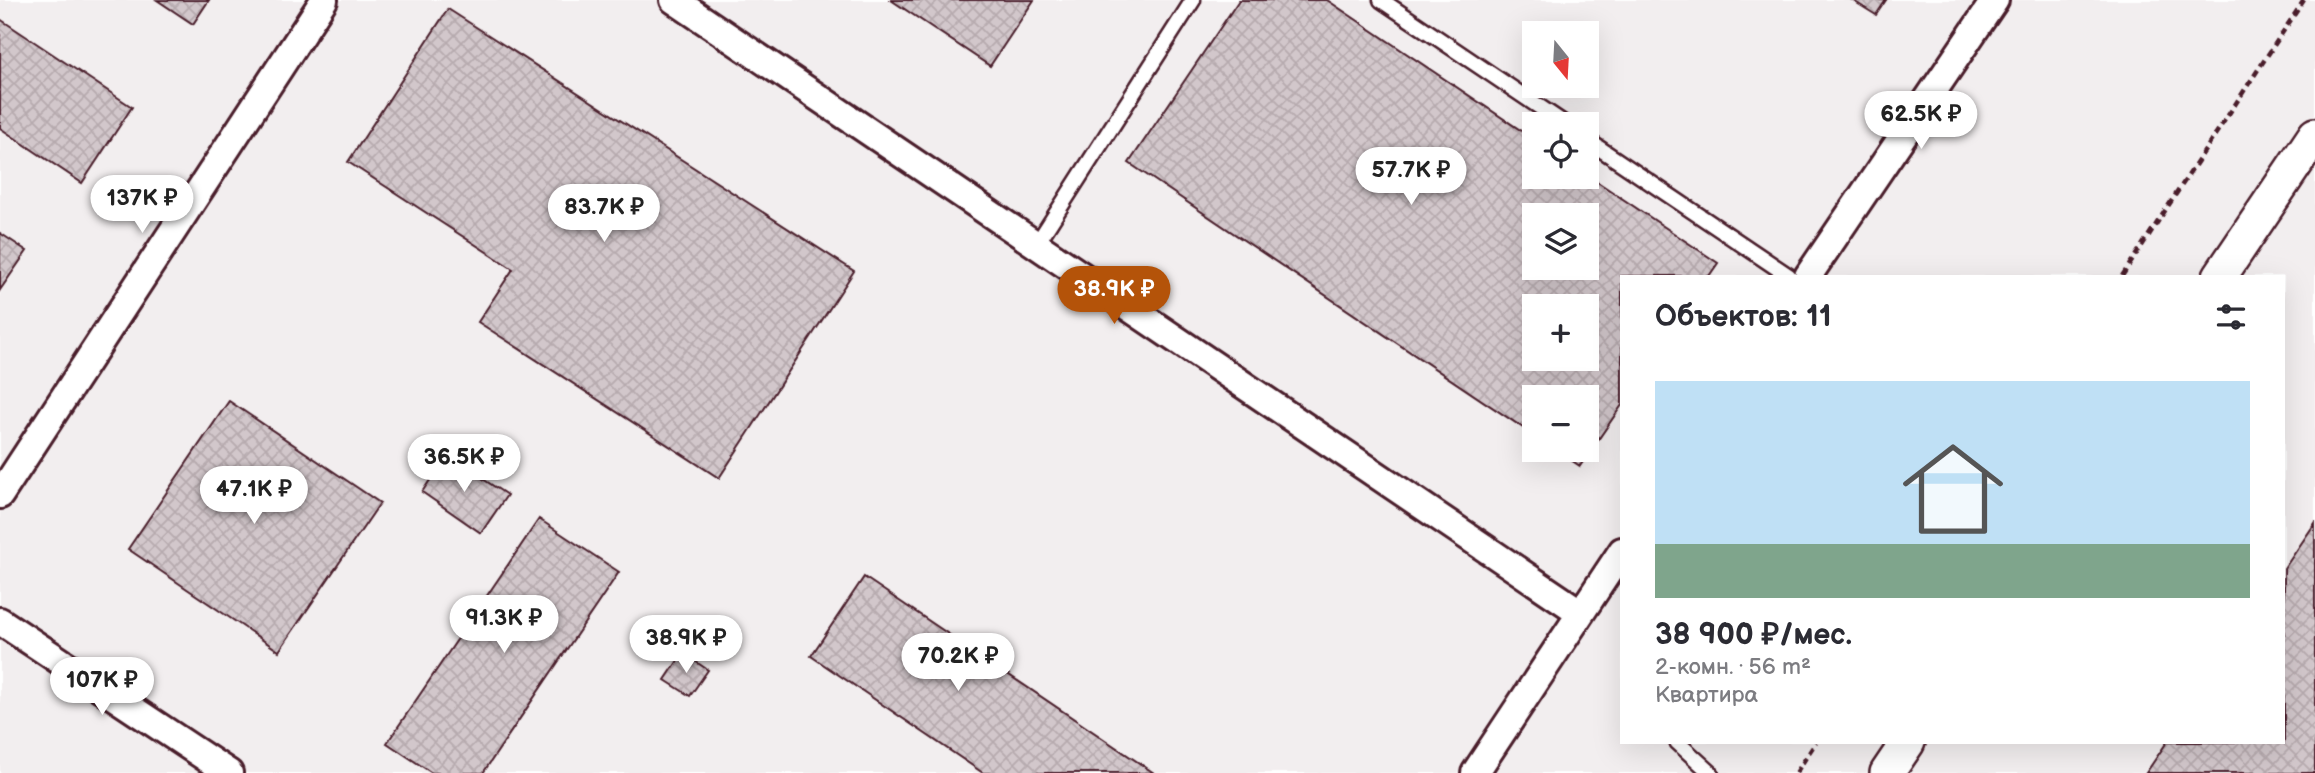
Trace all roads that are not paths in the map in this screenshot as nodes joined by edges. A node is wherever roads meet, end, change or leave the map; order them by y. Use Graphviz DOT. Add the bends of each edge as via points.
graph roads {
  1 [pos="324,0"];
  2 [pos="674,0"];
  3 [pos="1194,0"];
  4 [pos="1381,0"];
  5 [pos="1995,0"];
  6 [pos="1547,112"];
  7 [pos="2315,135"];
  8 [pos="1599,148"];
  9 [pos="1036,244"];
  10 [pos="1788,275"];
  11 [pos="1809,275"];
  12 [pos="2221,275"];
  13 [pos="0,495"];
  14 [pos="1620,554"];
  15 [pos="1581,613"];
  16 [pos="0,621"];
  17 [pos="1679,744"];
  18 [pos="1907,744"];
  19 [pos="229,773"];
  20 [pos="1475,773"];
  21 [pos="1711,773"];
  22 [pos="1887,773"];
  1 -- 13 [label="street"];
  2 -- 9 [label="street"];
  3 -- 9 [label="lane"];
  4 -- 6 [label="lane"];
  5 -- 11 [label="street"];
  7 -- 12 [label="street"];
  8 -- 10 [label="lane"];
  9 -- 15 [label="street"];
  14 -- 15 [label="street"];
  15 -- 20 [label="street"];
  16 -- 19 [label="street"];
  17 -- 21 [label="lane"];
  18 -- 22 [label="street"];
}
